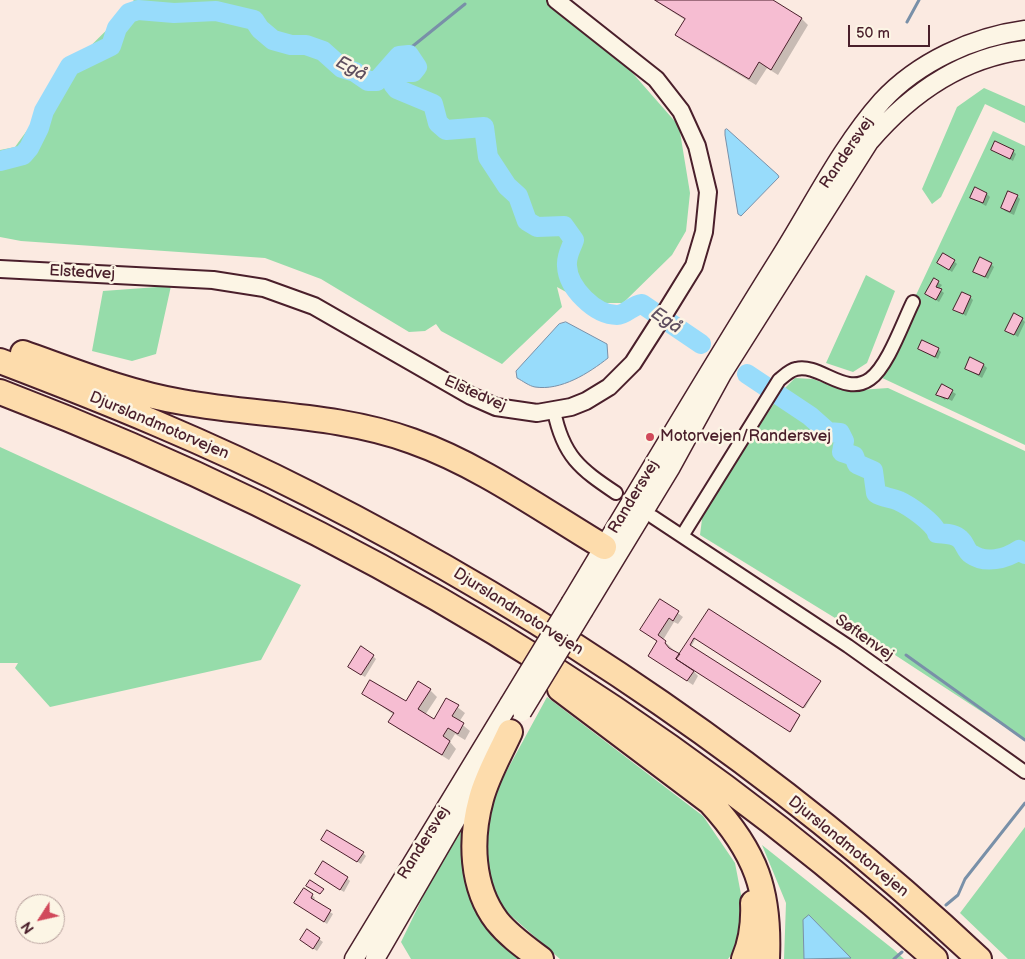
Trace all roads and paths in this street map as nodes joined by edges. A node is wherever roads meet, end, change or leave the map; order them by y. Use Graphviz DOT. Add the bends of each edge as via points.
graph roads {
  1 [pos="556,0"];
  2 [pos="1025,30"];
  3 [pos="1025,50"];
  4 [pos="0,269"];
  5 [pos="913,302"];
  6 [pos="0,345"];
  7 [pos="0,361"];
  8 [pos="0,392"];
  9 [pos="554,411"];
  10 [pos="616,493"];
  11 [pos="653,517"];
  12 [pos="682,536"];
  13 [pos="339,542"];
  14 [pos="610,551"];
  15 [pos="514,716"];
  16 [pos="1025,772"];
  17 [pos="686,784"];
  18 [pos="367,956"];
  19 [pos="541,959"];
  20 [pos="744,959"];
  21 [pos="767,959"];
  22 [pos="936,959"];
  23 [pos="979,959"];
  1 -- 9 [label="street, Elstedvej" via="656,79 681,111 698,146 708,192 704,232 694,266 633,363 614,384 586,401"];
  2 -- 14 [label="main road, Randersvej" via="1000,33 953,51 914,74 883,101 858,132 709,371"];
  3 -- 14 [label="main road, Randersvej" via="984,59 924,89 891,116 869,142 722,374 671,467"];
  4 -- 9 [label="street, Elstedvej" via="213,280 264,288 314,306 471,396 496,407 520,412"];
  5 -- 12 [label="street" via="881,368 870,379 858,384 836,381 809,369 796,369 780,380"];
  6 -- 14 [label="highway" via="179,402 366,427 412,441 458,460"];
  7 -- 23 [label="highway, Djurslandmotorvejen" via="239,461 308,494 480,588 627,681 791,799 876,867"];
  8 -- 13 [label="highway, Djurslandmotorvejen" via="160,457"];
  9 -- 10 [label="street" via="560,437 575,463"];
  11 -- 12 [label="street, Søftenvej"];
  12 -- 16 [label="street, Søftenvej" via="848,646"];
  13 -- 17 [label="highway" via="547,680"];
  13 -- 22 [label="highway, Djurslandmotorvejen" via="544,661 651,732 771,819"];
  14 -- 15 [label="main road, Randersvej, bridge"];
  15 -- 18 [label="main road, Randersvej"];
  15 -- 18 [label="main road, Randersvej"];
  15 -- 19 [label="highway" via="481,799 475,862 478,883 487,905 513,938"];
  17 -- 20 [label="highway" via="725,828 742,860 753,893 754,923"];
  17 -- 21 [label="highway" via="710,802 750,855 763,890 768,932"];
}
